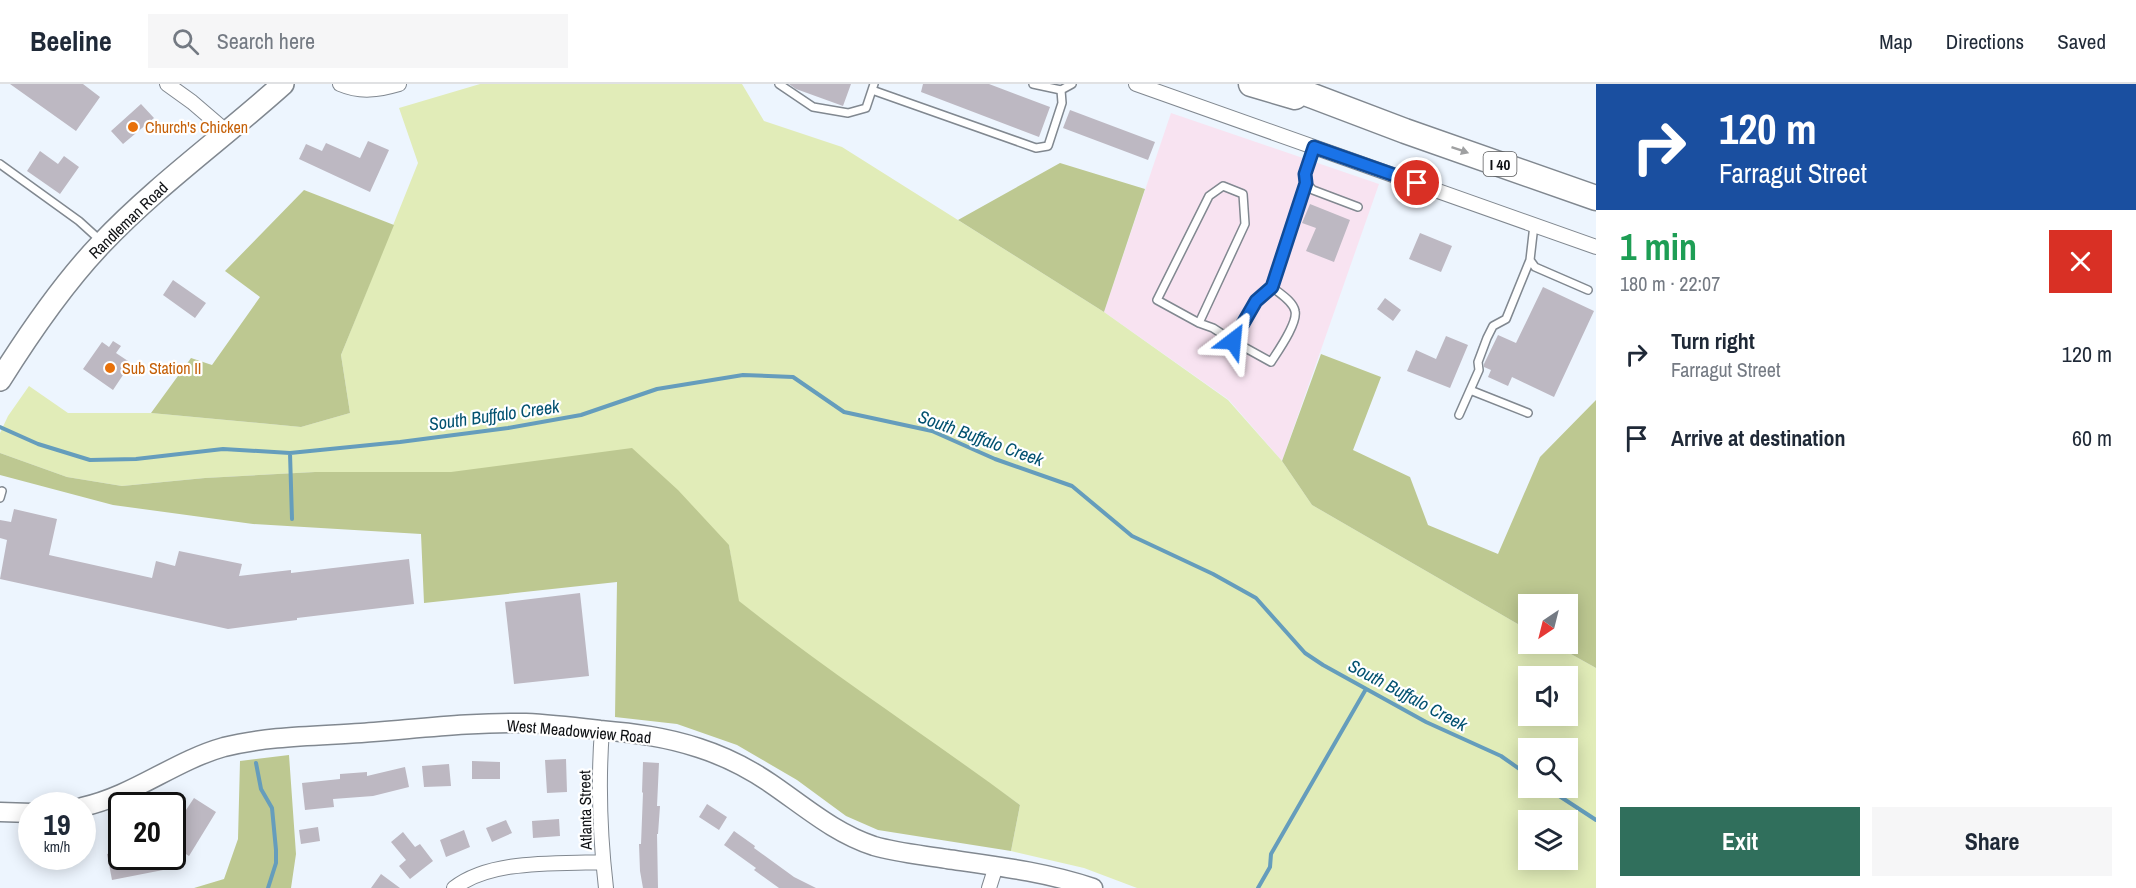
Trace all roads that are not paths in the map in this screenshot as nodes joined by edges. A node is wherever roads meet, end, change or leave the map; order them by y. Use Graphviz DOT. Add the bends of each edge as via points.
graph roads {
  1 [pos="167,84"];
  2 [pos="284,84"];
  3 [pos="340,84"];
  4 [pos="399,84"];
  5 [pos="778,84"];
  6 [pos="1033,84"];
  7 [pos="1072,84"];
  8 [pos="1136,84"];
  9 [pos="1251,84"];
  10 [pos="1281,84"];
  11 [pos="873,87"];
  12 [pos="1061,90"];
  13 [pos="1405,131"];
  14 [pos="227,132"];
  15 [pos="1314,147"];
  16 [pos="0,164"];
  17 [pos="1306,183"];
  18 [pos="1596,198"];
  19 [pos="1359,207"];
  20 [pos="1534,225"];
  21 [pos="103,242"];
  22 [pos="1596,247"];
  23 [pos="1530,260"];
  24 [pos="1272,287"];
  25 [pos="1588,290"];
  26 [pos="1198,323"];
  27 [pos="1233,341"];
  28 [pos="0,380"];
  29 [pos="1470,390"];
  30 [pos="1528,413"];
  31 [pos="1459,415"];
  32 [pos="602,730"];
  33 [pos="96,803"];
  34 [pos="0,812"];
  35 [pos="18,813"];
  36 [pos="603,862"];
  37 [pos="996,866"];
  38 [pos="454,888"];
  39 [pos="606,888"];
  40 [pos="989,888"];
  41 [pos="1093,888"];
  1 -- 14 [label="street"];
  2 -- 14 [label="main road, Randleman Road"];
  3 -- 4 [label="street" via="364,90"];
  5 -- 11 [label="lane" via="813,107 848,113 866,108"];
  6 -- 12 [label="lane"];
  7 -- 12 [label="lane"];
  8 -- 15 [label="street"];
  9 -- 13 [label="highway"];
  10 -- 13 [label="highway, I 40"];
  11 -- 12 [label="lane" via="1036,148 1048,146 1062,103"];
  13 -- 18 [label="highway, I 40, one-way"];
  14 -- 21 [label="main road, Randleman Road"];
  15 -- 17 [label="lane"];
  15 -- 20 [label="street"];
  16 -- 21 [label="lane"];
  17 -- 19 [label="lane" via="1314,190"];
  17 -- 24 [label="lane"];
  20 -- 22 [label="street"];
  20 -- 23 [label="lane"];
  21 -- 28 [label="main road, Randleman Road" via="30,333"];
  23 -- 25 [label="lane" via="1535,267"];
  23 -- 29 [label="lane" via="1506,319 1493,326 1487,338"];
  24 -- 27 [label="lane" via="1256,301"];
  24 -- 27 [label="lane" via="1295,311 1294,321 1272,362"];
  26 -- 26 [label="lane" via="1245,224 1243,194 1223,186 1209,196 1157,300"];
  26 -- 27 [label="lane"];
  29 -- 30 [label="lane"];
  29 -- 31 [label="lane"];
  32 -- 33 [label="street, West Meadowview Road" via="492,724 252,742 204,754"];
  32 -- 36 [label="street, Atlanta Street"];
  32 -- 37 [label="street, West Meadowview Road" via="655,736 724,757 771,783 831,826 872,845"];
  34 -- 35 [label="street"];
  36 -- 38 [label="street" via="500,867 465,879"];
  36 -- 39 [label="street, Atlanta Street"];
  37 -- 40 [label="street"];
  37 -- 41 [label="street, West Meadowview Road" via="1067,879"];
}
